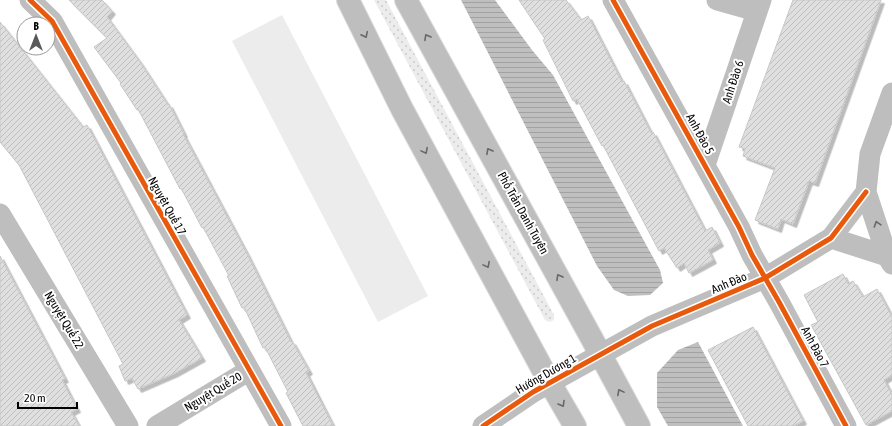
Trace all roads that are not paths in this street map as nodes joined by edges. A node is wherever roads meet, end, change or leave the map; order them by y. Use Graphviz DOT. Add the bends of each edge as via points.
graph roads {
  1 [pos="30,0"];
  2 [pos="348,0"];
  3 [pos="406,0"];
  4 [pos="613,0"];
  5 [pos="717,0"];
  6 [pos="759,6"];
  7 [pos="892,93"];
  8 [pos="705,165"];
  9 [pos="866,192"];
  10 [pos="0,214"];
  11 [pos="831,238"];
  12 [pos="890,260"];
  13 [pos="765,278"];
  14 [pos="601,355"];
  15 [pos="248,371"];
  16 [pos="550,383"];
  17 [pos="128,426"];
  18 [pos="157,426"];
  19 [pos="280,426"];
  20 [pos="483,426"];
  21 [pos="575,426"];
  22 [pos="639,426"];
  23 [pos="846,426"];
  1 -- 15 [label="street, Nguyệt Quế 17" via="52,21"];
  2 -- 16 [label="main road, one-way" via="402,109"];
  14 -- 3 [label="main road, Phố Trần Danh Tuyên, one-way"];
  4 -- 8 [label="street, Anh Đào 5"];
  5 -- 6 [label="street"];
  6 -- 8 [label="street, Anh Đào 6"];
  7 -- 9 [label="street" via="870,154"];
  8 -- 13 [label="street, Anh Đào 5"];
  9 -- 11 [label="street, Anh Đào"];
  12 -- 9 [label="street, one-way"];
  10 -- 17 [label="street, Nguyệt Quế 22"];
  11 -- 12 [label="street"];
  11 -- 13 [label="street, Anh Đào"];
  13 -- 14 [label="street, Anh Đào" via="652,326"];
  13 -- 23 [label="street, Anh Đào 7"];
  14 -- 16 [label="street, Hướng Dương 1"];
  22 -- 14 [label="main road, Phố Trần Danh Tuyên, one-way"];
  15 -- 18 [label="street, Nguyệt Quế 20"];
  15 -- 19 [label="street, Nguyệt Quế 17"];
  16 -- 20 [label="street, Hướng Dương 1"];
  16 -- 21 [label="main road, one-way"];
}
